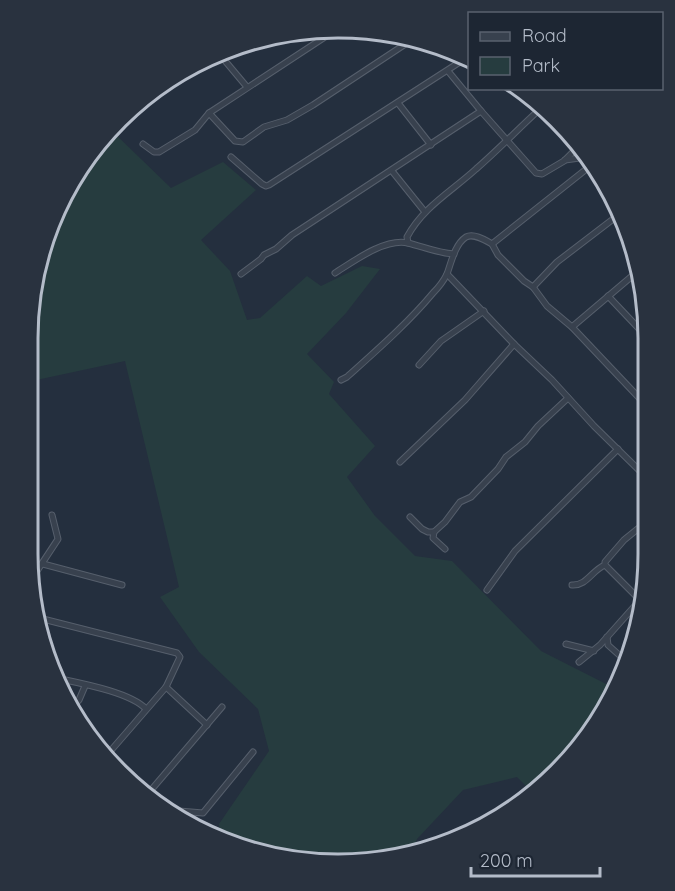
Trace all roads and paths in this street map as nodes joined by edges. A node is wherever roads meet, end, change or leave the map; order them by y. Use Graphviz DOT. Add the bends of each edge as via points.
graph roads {
  1 [pos="323,38"];
  2 [pos="404,45"];
  3 [pos="224,60"];
  4 [pos="459,63"];
  5 [pos="448,71"];
  6 [pos="247,87"];
  7 [pos="398,103"];
  8 [pos="481,111"];
  9 [pos="536,113"];
  10 [pos="209,114"];
  11 [pos="507,139"];
  12 [pos="143,144"];
  13 [pos="431,145"];
  14 [pos="573,152"];
  15 [pos="231,157"];
  16 [pos="578,159"];
  17 [pos="564,161"];
  18 [pos="586,169"];
  19 [pos="392,171"];
  20 [pos="425,212"];
  21 [pos="613,219"];
  22 [pos="408,243"];
  23 [pos="492,244"];
  24 [pos="454,254"];
  25 [pos="335,273"];
  26 [pos="241,274"];
  27 [pos="447,274"];
  28 [pos="631,277"];
  29 [pos="533,287"];
  30 [pos="608,296"];
  31 [pos="484,311"];
  32 [pos="572,327"];
  33 [pos="637,327"];
  34 [pos="514,344"];
  35 [pos="419,365"];
  36 [pos="341,380"];
  37 [pos="638,395"];
  38 [pos="568,398"];
  39 [pos="618,449"];
  40 [pos="399,462"];
  41 [pos="638,469"];
  42 [pos="52,515"];
  43 [pos="410,517"];
  44 [pos="638,529"];
  45 [pos="434,532"];
  46 [pos="445,549"];
  47 [pos="43,564"];
  48 [pos="605,565"];
  49 [pos="38,571"];
  50 [pos="122,585"];
  51 [pos="572,585"];
  52 [pos="487,590"];
  53 [pos="635,595"];
  54 [pos="632,612"];
  55 [pos="45,620"];
  56 [pos="607,637"];
  57 [pos="566,644"];
  58 [pos="594,651"];
  59 [pos="620,655"];
  60 [pos="579,662"];
  61 [pos="66,681"];
  62 [pos="85,686"];
  63 [pos="166,687"];
  64 [pos="77,702"];
  65 [pos="222,707"];
  66 [pos="146,709"];
  67 [pos="207,725"];
  68 [pos="111,750"];
  69 [pos="253,752"];
  70 [pos="152,789"];
  71 [pos="185,812"];
  1 -- 6 [label="street"];
  2 -- 10 [label="street" via="313,105 287,120 264,127 243,142 235,141"];
  3 -- 6 [label="street"];
  4 -- 5 [label="street"];
  5 -- 7 [label="street"];
  5 -- 8 [label="street"];
  6 -- 10 [label="street"];
  7 -- 13 [label="street"];
  7 -- 15 [label="street" via="269,185 262,184"];
  8 -- 11 [label="street"];
  8 -- 13 [label="street"];
  9 -- 11 [label="street"];
  10 -- 12 [label="street" via="195,130 161,151 154,152"];
  11 -- 17 [label="street" via="539,174"];
  11 -- 20 [label="street"];
  13 -- 19 [label="street"];
  14 -- 17 [label="street"];
  16 -- 17 [label="street"];
  18 -- 23 [label="street"];
  19 -- 20 [label="street"];
  19 -- 26 [label="street" via="292,235"];
  20 -- 22 [label="street" via="410,231"];
  21 -- 29 [label="street" via="557,262"];
  22 -- 24 [label="street"];
  22 -- 25 [label="street" via="384,244"];
  23 -- 24 [label="street" via="470,236"];
  23 -- 29 [label="street" via="498,255"];
  24 -- 27 [label="street"];
  27 -- 31 [label="street"];
  27 -- 36 [label="street" via="406,322"];
  28 -- 30 [label="street"];
  29 -- 32 [label="street" via="547,306"];
  30 -- 32 [label="street"];
  30 -- 33 [label="street"];
  31 -- 34 [label="street"];
  31 -- 35 [label="street" via="441,341"];
  32 -- 37 [label="street"];
  34 -- 38 [label="street"];
  34 -- 40 [label="street" via="465,400"];
  38 -- 39 [label="street"];
  38 -- 45 [label="street"];
  39 -- 41 [label="street"];
  39 -- 52 [label="street" via="515,551"];
  42 -- 47 [label="street" via="58,539"];
  43 -- 45 [label="street" via="422,529"];
  44 -- 48 [label="street" via="605,560"];
  45 -- 46 [label="street" via="433,538"];
  47 -- 49 [label="street"];
  47 -- 50 [label="street"];
  48 -- 51 [label="street" via="581,584"];
  48 -- 53 [label="street"];
  54 -- 56 [label="street"];
  55 -- 63 [label="street" via="177,653 180,659"];
  56 -- 58 [label="street"];
  56 -- 59 [label="street"];
  57 -- 58 [label="street"];
  58 -- 60 [label="street"];
  61 -- 62 [label="street"];
  62 -- 64 [label="street"];
  62 -- 66 [label="street" via="135,700"];
  63 -- 66 [label="street"];
  63 -- 67 [label="street"];
  65 -- 67 [label="street"];
  66 -- 68 [label="street"];
  67 -- 70 [label="street"];
  69 -- 71 [label="street" via="203,813"];
}
